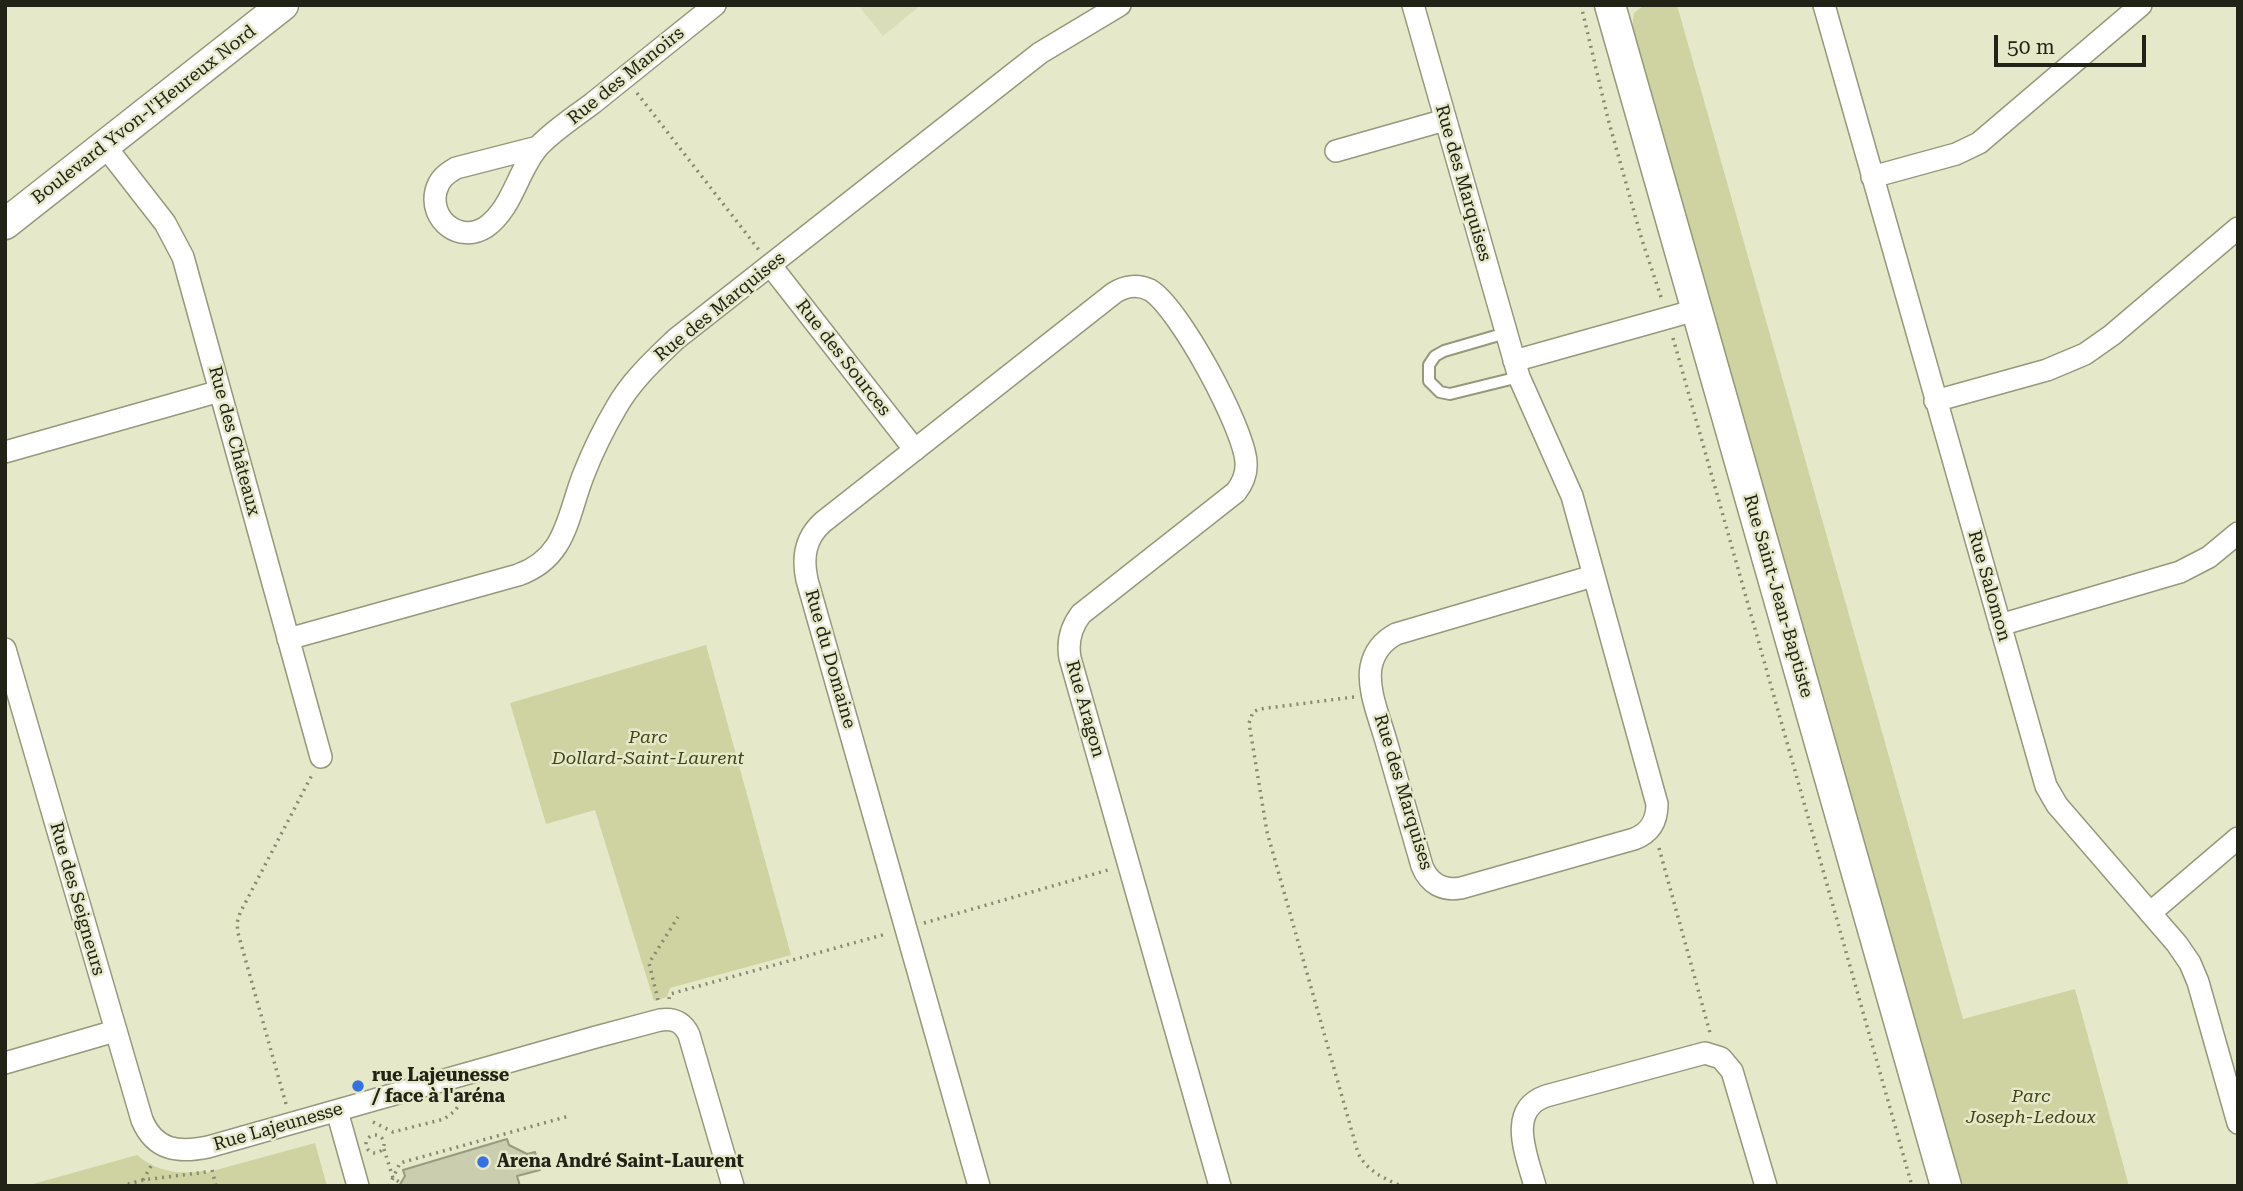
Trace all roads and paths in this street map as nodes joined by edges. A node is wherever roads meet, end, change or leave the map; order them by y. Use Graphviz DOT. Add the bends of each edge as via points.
graph roads {
  1 [pos="283,5"];
  2 [pos="715,5"];
  3 [pos="1120,5"];
  4 [pos="1413,5"];
  5 [pos="1581,5"];
  6 [pos="1610,5"];
  7 [pos="1824,5"];
  8 [pos="2141,5"];
  9 [pos="635,92"];
  10 [pos="1445,120"];
  11 [pos="104,146"];
  12 [pos="538,147"];
  13 [pos="1336,151"];
  14 [pos="1872,177"];
  15 [pos="5,224"];
  16 [pos="2238,228"];
  17 [pos="765,258"];
  18 [pos="1142,287"];
  19 [pos="1696,310"];
  20 [pos="1667,318"];
  21 [pos="1506,333"];
  22 [pos="1517,369"];
  23 [pos="220,391"];
  24 [pos="1935,401"];
  25 [pos="915,450"];
  26 [pos="5,452"];
  27 [pos="2238,533"];
  28 [pos="1593,576"];
  29 [pos="2000,625"];
  30 [pos="288,639"];
  31 [pos="5,649"];
  32 [pos="1374,695"];
  33 [pos="321,757"];
  34 [pos="1652,826"];
  35 [pos="2238,838"];
  36 [pos="1129,864"];
  37 [pos="2150,913"];
  38 [pos="678,917"];
  39 [pos="922,924"];
  40 [pos="889,933"];
  41 [pos="669,999"];
  42 [pos="659,1002"];
  43 [pos="115,1031"];
  44 [pos="1716,1056"];
  45 [pos="5,1063"];
  46 [pos="2233,1085"];
  47 [pos="469,1091"];
  48 [pos="287,1106"];
  49 [pos="337,1111"];
  50 [pos="569,1116"];
  51 [pos="368,1121"];
  52 [pos="2238,1123"];
  53 [pos="159,1143"];
  54 [pos="384,1147"];
  55 [pos="400,1163"];
  56 [pos="151,1166"];
  57 [pos="389,1166"];
  58 [pos="212,1170"];
  59 [pos="206,1172"];
  60 [pos="393,1178"];
  61 [pos="143,1180"];
  62 [pos="401,1183"];
  63 [pos="121,1186"];
  64 [pos="216,1186"];
  65 [pos="358,1186"];
  66 [pos="389,1186"];
  67 [pos="733,1186"];
  68 [pos="979,1186"];
  69 [pos="1220,1186"];
  70 [pos="1401,1186"];
  71 [pos="1535,1186"];
  72 [pos="1766,1186"];
  73 [pos="1912,1186"];
  74 [pos="1946,1186"];
  1 -- 11 [label="street, Boulevard Yvon-l'Heureux Nord"];
  2 -- 12 [label="street, Rue des Manoirs"];
  3 -- 17 [label="street, Rue des Marquises" via="1040,53"];
  4 -- 10 [label="street, Rue des Marquises"];
  5 -- 20 [label="path" via="1608,119"];
  6 -- 19 [label="street, Rue Saint-Jean-Baptiste"];
  7 -- 14 [label="street, Rue Salomon"];
  8 -- 14 [label="street" via="1979,143 1956,154"];
  9 -- 17 [label="path"];
  10 -- 13 [label="street"];
  10 -- 21 [label="street, Rue des Marquises"];
  11 -- 15 [label="street, Boulevard Yvon-l'Heureux Nord"];
  11 -- 23 [label="street, Rue des Châteaux" via="178,245"];
  12 -- 12 [label="street, Rue des Manoirs" via="446,174 435,195 438,216 457,231 486,227 502,209"];
  14 -- 24 [label="street, Rue Salomon"];
  16 -- 24 [label="street" via="2085,354 2047,370"];
  17 -- 25 [label="street, Rue des Sources"];
  17 -- 30 [label="street, Rue des Marquises" via="631,386 592,453 562,538 541,564 518,575"];
  18 -- 25 [label="street, Rue du Domaine" via="1114,293"];
  18 -- 36 [label="street, Rue Aragon" via="1162,301 1207,367 1229,414 1246,469 1231,496 1087,609 1071,631 1070,657"];
  19 -- 20 [label="street"];
  19 -- 74 [label="street, Rue Saint-Jean-Baptiste"];
  20 -- 22 [label="street"];
  20 -- 73 [label="path"];
  21 -- 22 [label="street, Rue des Marquises"];
  21 -- 22 [label="lane" via="1439,354 1429,365 1429,381 1440,392 1450,394"];
  22 -- 28 [label="street, Rue des Marquises" via="1570,491"];
  23 -- 26 [label="street"];
  23 -- 30 [label="street, Rue des Châteaux"];
  24 -- 29 [label="street, Rue Salomon"];
  25 -- 68 [label="street, Rue du Domaine" via="817,527 806,546 804,567"];
  27 -- 29 [label="street" via="2180,572"];
  28 -- 32 [label="street, Rue des Marquises" via="1396,634 1374,659"];
  28 -- 34 [label="street, Rue des Marquises" via="1656,798 1657,816"];
  29 -- 37 [label="street, Rue Salomon" via="2049,793"];
  30 -- 33 [label="street, Rue des Châteaux"];
  31 -- 43 [label="street, Rue des Seigneurs"];
  32 -- 34 [label="street, Rue des Marquises" via="1422,866 1437,885 1461,888 1634,839"];
  32 -- 70 [label="path" via="1267,707 1253,712 1250,723 1267,832 1358,1153 1373,1173"];
  33 -- 48 [label="path" via="237,923"];
  34 -- 44 [label="path"];
  35 -- 37 [label="street"];
  36 -- 39 [label="path"];
  36 -- 69 [label="street, Rue Aragon"];
  37 -- 46 [label="street, Rue Salomon" via="2185,954"];
  38 -- 42 [label="path" via="649,963"];
  40 -- 41 [label="path" via="670,994"];
  43 -- 45 [label="street"];
  43 -- 53 [label="street, Rue des Seigneurs" via="142,1121"];
  44 -- 71 [label="street" via="1692,1055 1535,1101 1524,1115 1521,1133"];
  44 -- 72 [label="street" via="1734,1077"];
  46 -- 52 [label="street, Rue Salomon"];
  47 -- 51 [label="path, Rue Lajeunesse" via="444,1119 393,1132"];
  49 -- 53 [label="street, Rue Lajeunesse" via="197,1149 178,1151"];
  49 -- 65 [label="street"];
  49 -- 67 [label="street, Rue Lajeunesse" via="670,1019 689,1035"];
  50 -- 55 [label="path"];
  54 -- 54 [label="path" via="377,1135 366,1143 371,1153"];
  54 -- 57 [label="path"];
  55 -- 57 [label="path"];
  55 -- 60 [label="path"];
  56 -- 61 [label="path"];
  57 -- 60 [label="path"];
  58 -- 64 [label="path"];
  59 -- 61 [label="path"];
  60 -- 62 [label="path"];
  60 -- 66 [label="path"];
  61 -- 63 [label="path"];
}
